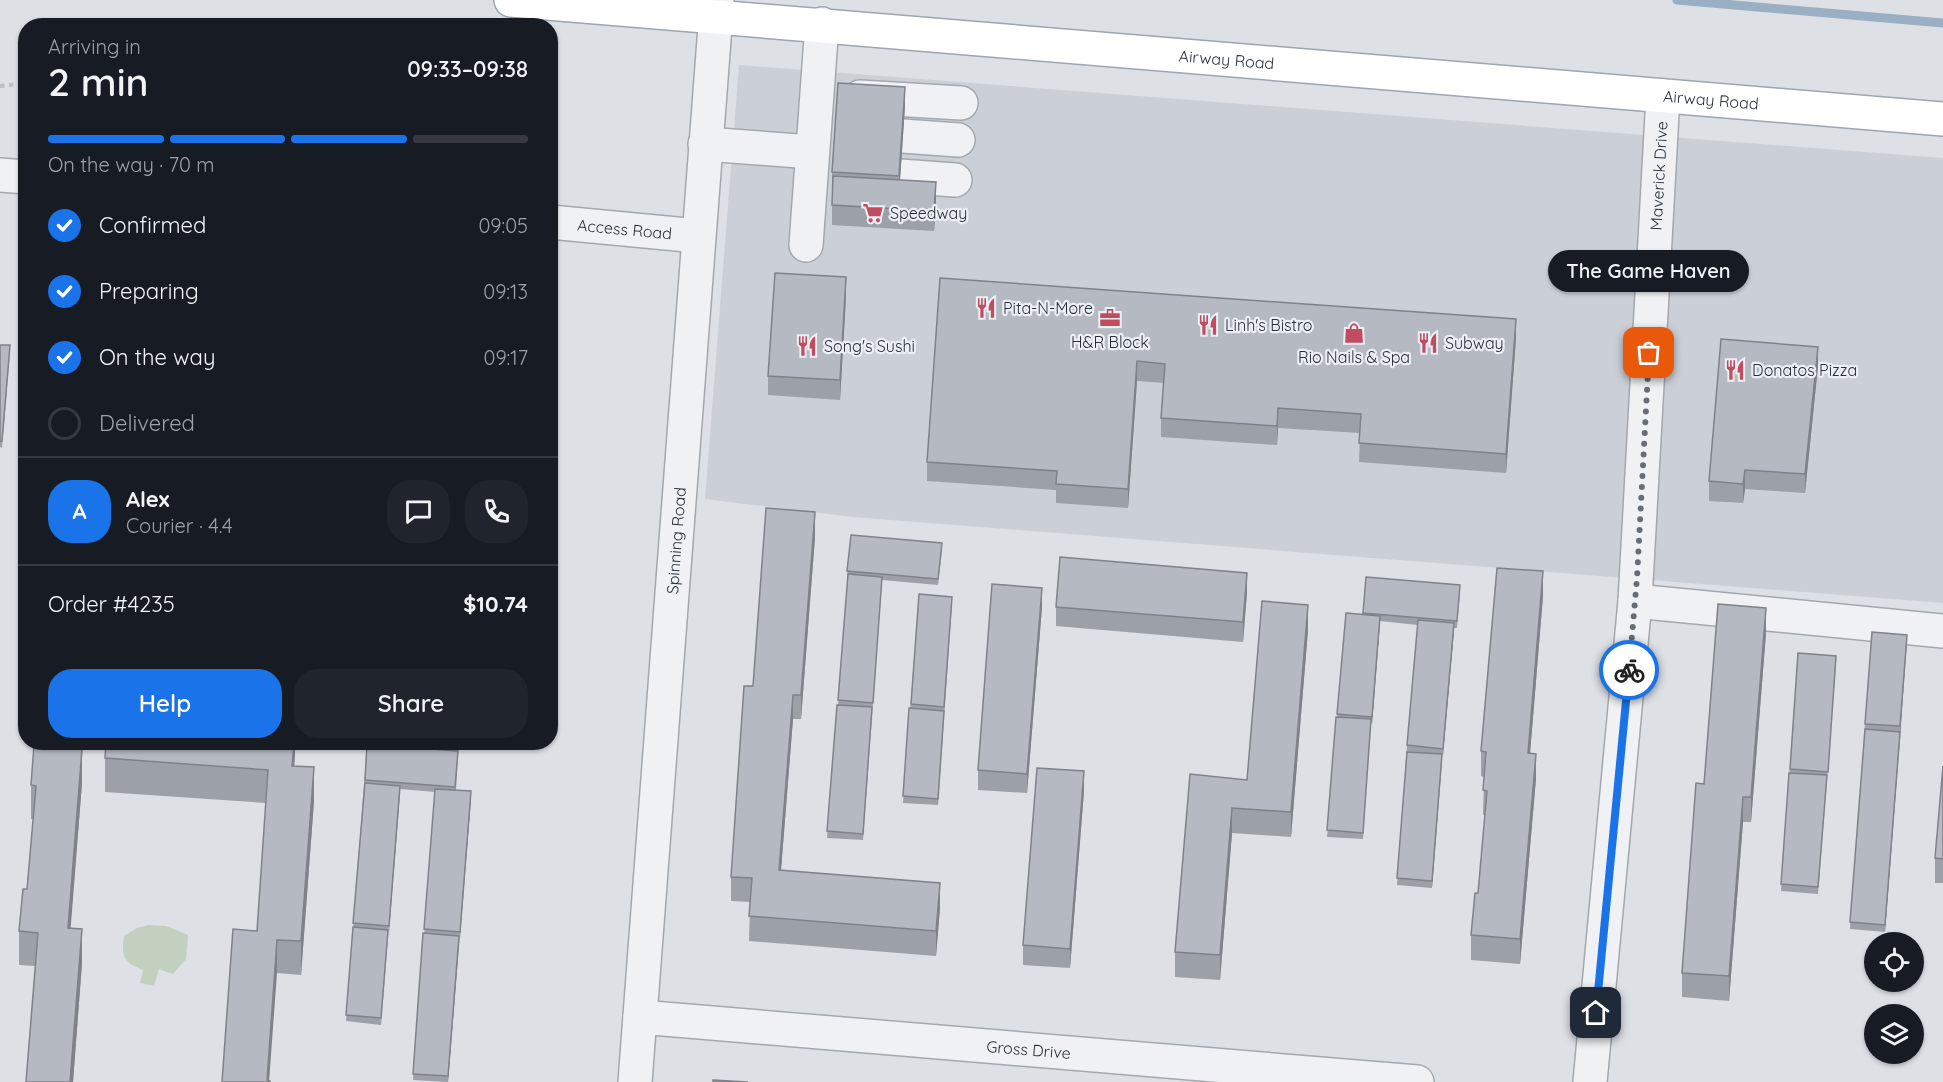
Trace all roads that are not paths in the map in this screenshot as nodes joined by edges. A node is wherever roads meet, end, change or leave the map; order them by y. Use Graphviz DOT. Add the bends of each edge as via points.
graph roads {
  1 [pos="511,0"];
  2 [pos="716,8"];
  3 [pos="822,24"];
  4 [pos="817,94"];
  5 [pos="1663,96"];
  6 [pos="961,103"];
  7 [pos="1943,119"];
  8 [pos="903,136"];
  9 [pos="958,140"];
  10 [pos="705,144"];
  11 [pos="821,151"];
  12 [pos="0,176"];
  13 [pos="900,176"];
  14 [pos="18,177"];
  15 [pos="955,180"];
  16 [pos="558,223"];
  17 [pos="698,236"];
  18 [pos="806,245"];
  19 [pos="1635,601"];
  20 [pos="1943,631"];
  21 [pos="640,1017"];
  22 [pos="635,1082"];
  23 [pos="1417,1082"];
  24 [pos="1590,1082"];
  1 -- 2 [label="main road, Airway Road"];
  2 -- 3 [label="main road, Airway Road"];
  2 -- 10 [label="street, Spinning Road"];
  3 -- 4 [label="street"];
  3 -- 5 [label="main road, Airway Road"];
  4 -- 6 [label="street"];
  4 -- 11 [label="street"];
  5 -- 7 [label="main road, Airway Road"];
  5 -- 19 [label="street, Maverick Drive"];
  8 -- 9 [label="street"];
  10 -- 11 [label="street"];
  10 -- 17 [label="street, Spinning Road"];
  11 -- 18 [label="street"];
  12 -- 14 [label="street"];
  13 -- 15 [label="street"];
  16 -- 17 [label="street, Access Road"];
  17 -- 21 [label="street, Spinning Road"];
  19 -- 20 [label="street"];
  19 -- 24 [label="street, Maverick Drive"];
  21 -- 22 [label="street, Spinning Road"];
  21 -- 23 [label="street, Gross Drive"];
}
